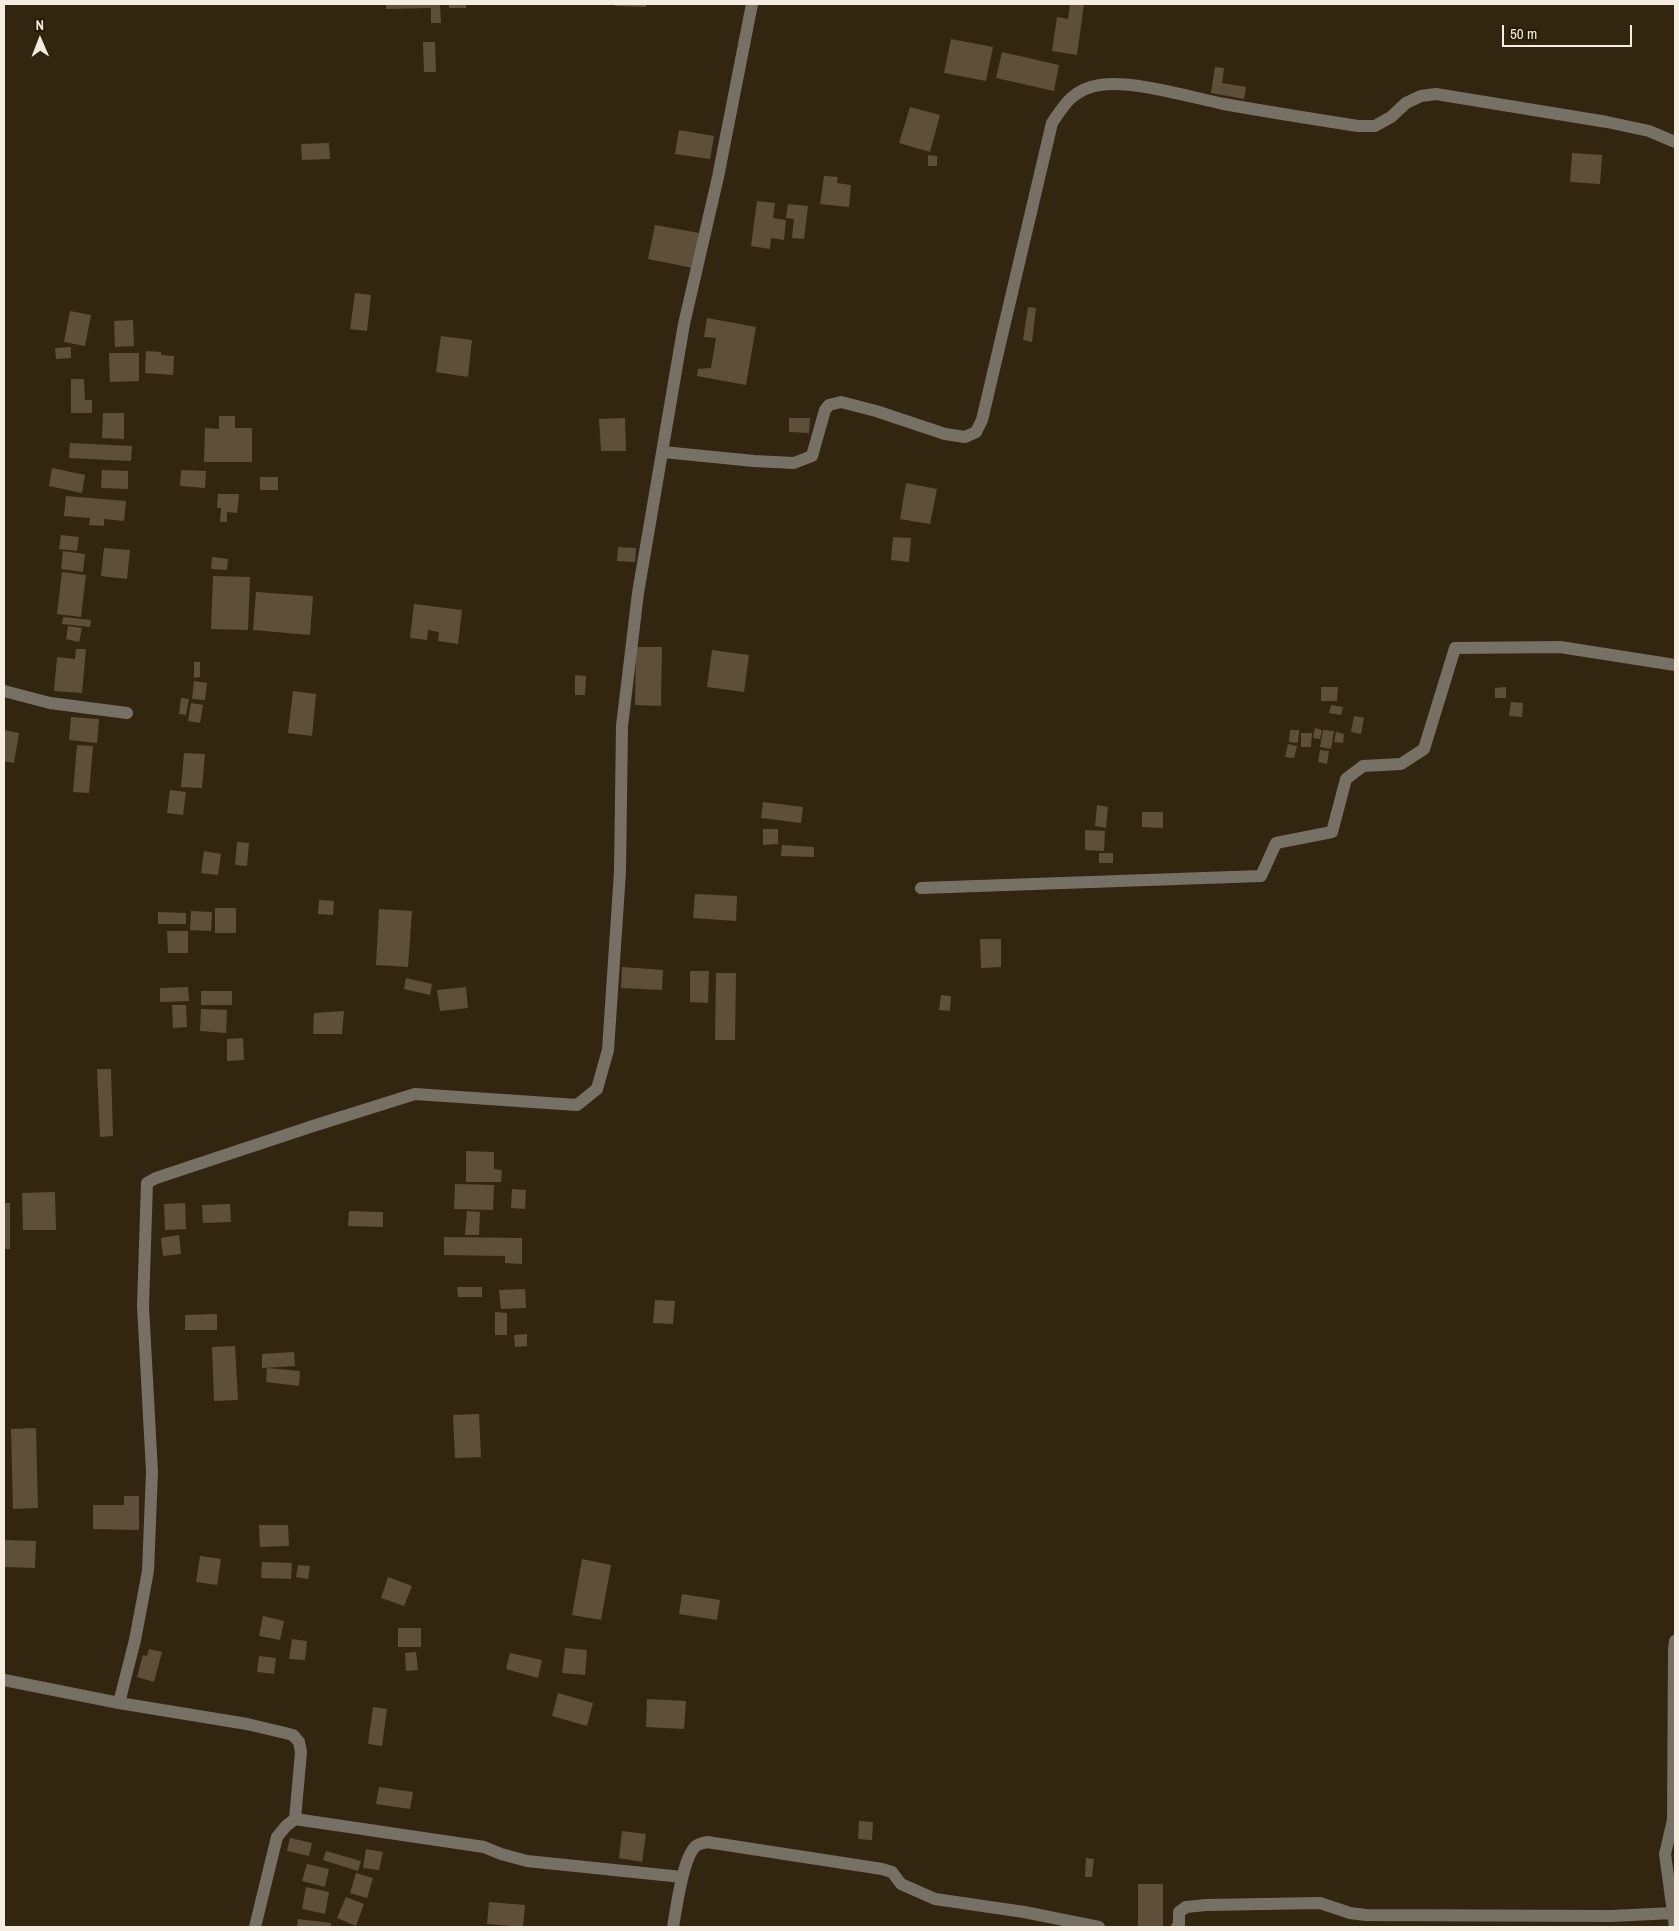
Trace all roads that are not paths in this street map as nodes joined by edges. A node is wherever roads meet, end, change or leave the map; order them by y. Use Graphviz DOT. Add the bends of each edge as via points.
graph roads {
  1 [pos="752,4"];
  2 [pos="1675,142"];
  3 [pos="664,452"];
  4 [pos="1675,665"];
  5 [pos="4,691"];
  6 [pos="127,712"];
  7 [pos="920,888"];
  8 [pos="1675,1641"];
  9 [pos="4,1680"];
  10 [pos="119,1704"];
  11 [pos="295,1819"];
  12 [pos="682,1877"];
  13 [pos="1673,1913"];
  14 [pos="255,1927"];
  15 [pos="673,1927"];
  16 [pos="1099,1927"];
  17 [pos="1177,1927"];
  18 [pos="1675,1927"];
  1 -- 3 [label="street" via="718,177 684,324"];
  2 -- 3 [label="street" via="1649,131 1608,122 1436,94 1406,103 1375,126 1358,126 1135,86 1100,85 1080,91 1066,102 1052,123 982,420 976,432 965,437 944,434 841,402 824,410 812,456 804,461 754,462"];
  3 -- 10 [label="street" via="638,592 622,726 620,872 608,1050 597,1089 578,1105 415,1094 147,1183 143,1306 152,1472 148,1571"];
  4 -- 7 [label="street" via="1560,647 1455,648 1424,749 1401,764 1363,766 1346,779 1332,832 1276,844 1261,876"];
  5 -- 6 [label="street" via="50,703"];
  8 -- 13 [label="street" via="1673,1820 1665,1854"];
  9 -- 10 [label="street"];
  10 -- 11 [label="street" via="247,1724 293,1735 299,1742 300,1752"];
  11 -- 12 [label="street" via="484,1847 527,1861"];
  11 -- 14 [label="street" via="277,1837"];
  12 -- 15 [label="street"];
  12 -- 16 [label="street" via="696,1846 707,1842 725,1844 882,1869 892,1872 901,1884 935,1899"];
  13 -- 17 [label="street" via="1611,1916 1366,1915 1320,1904 1206,1906 1186,1907 1179,1912"];
  13 -- 18 [label="street"];
}
